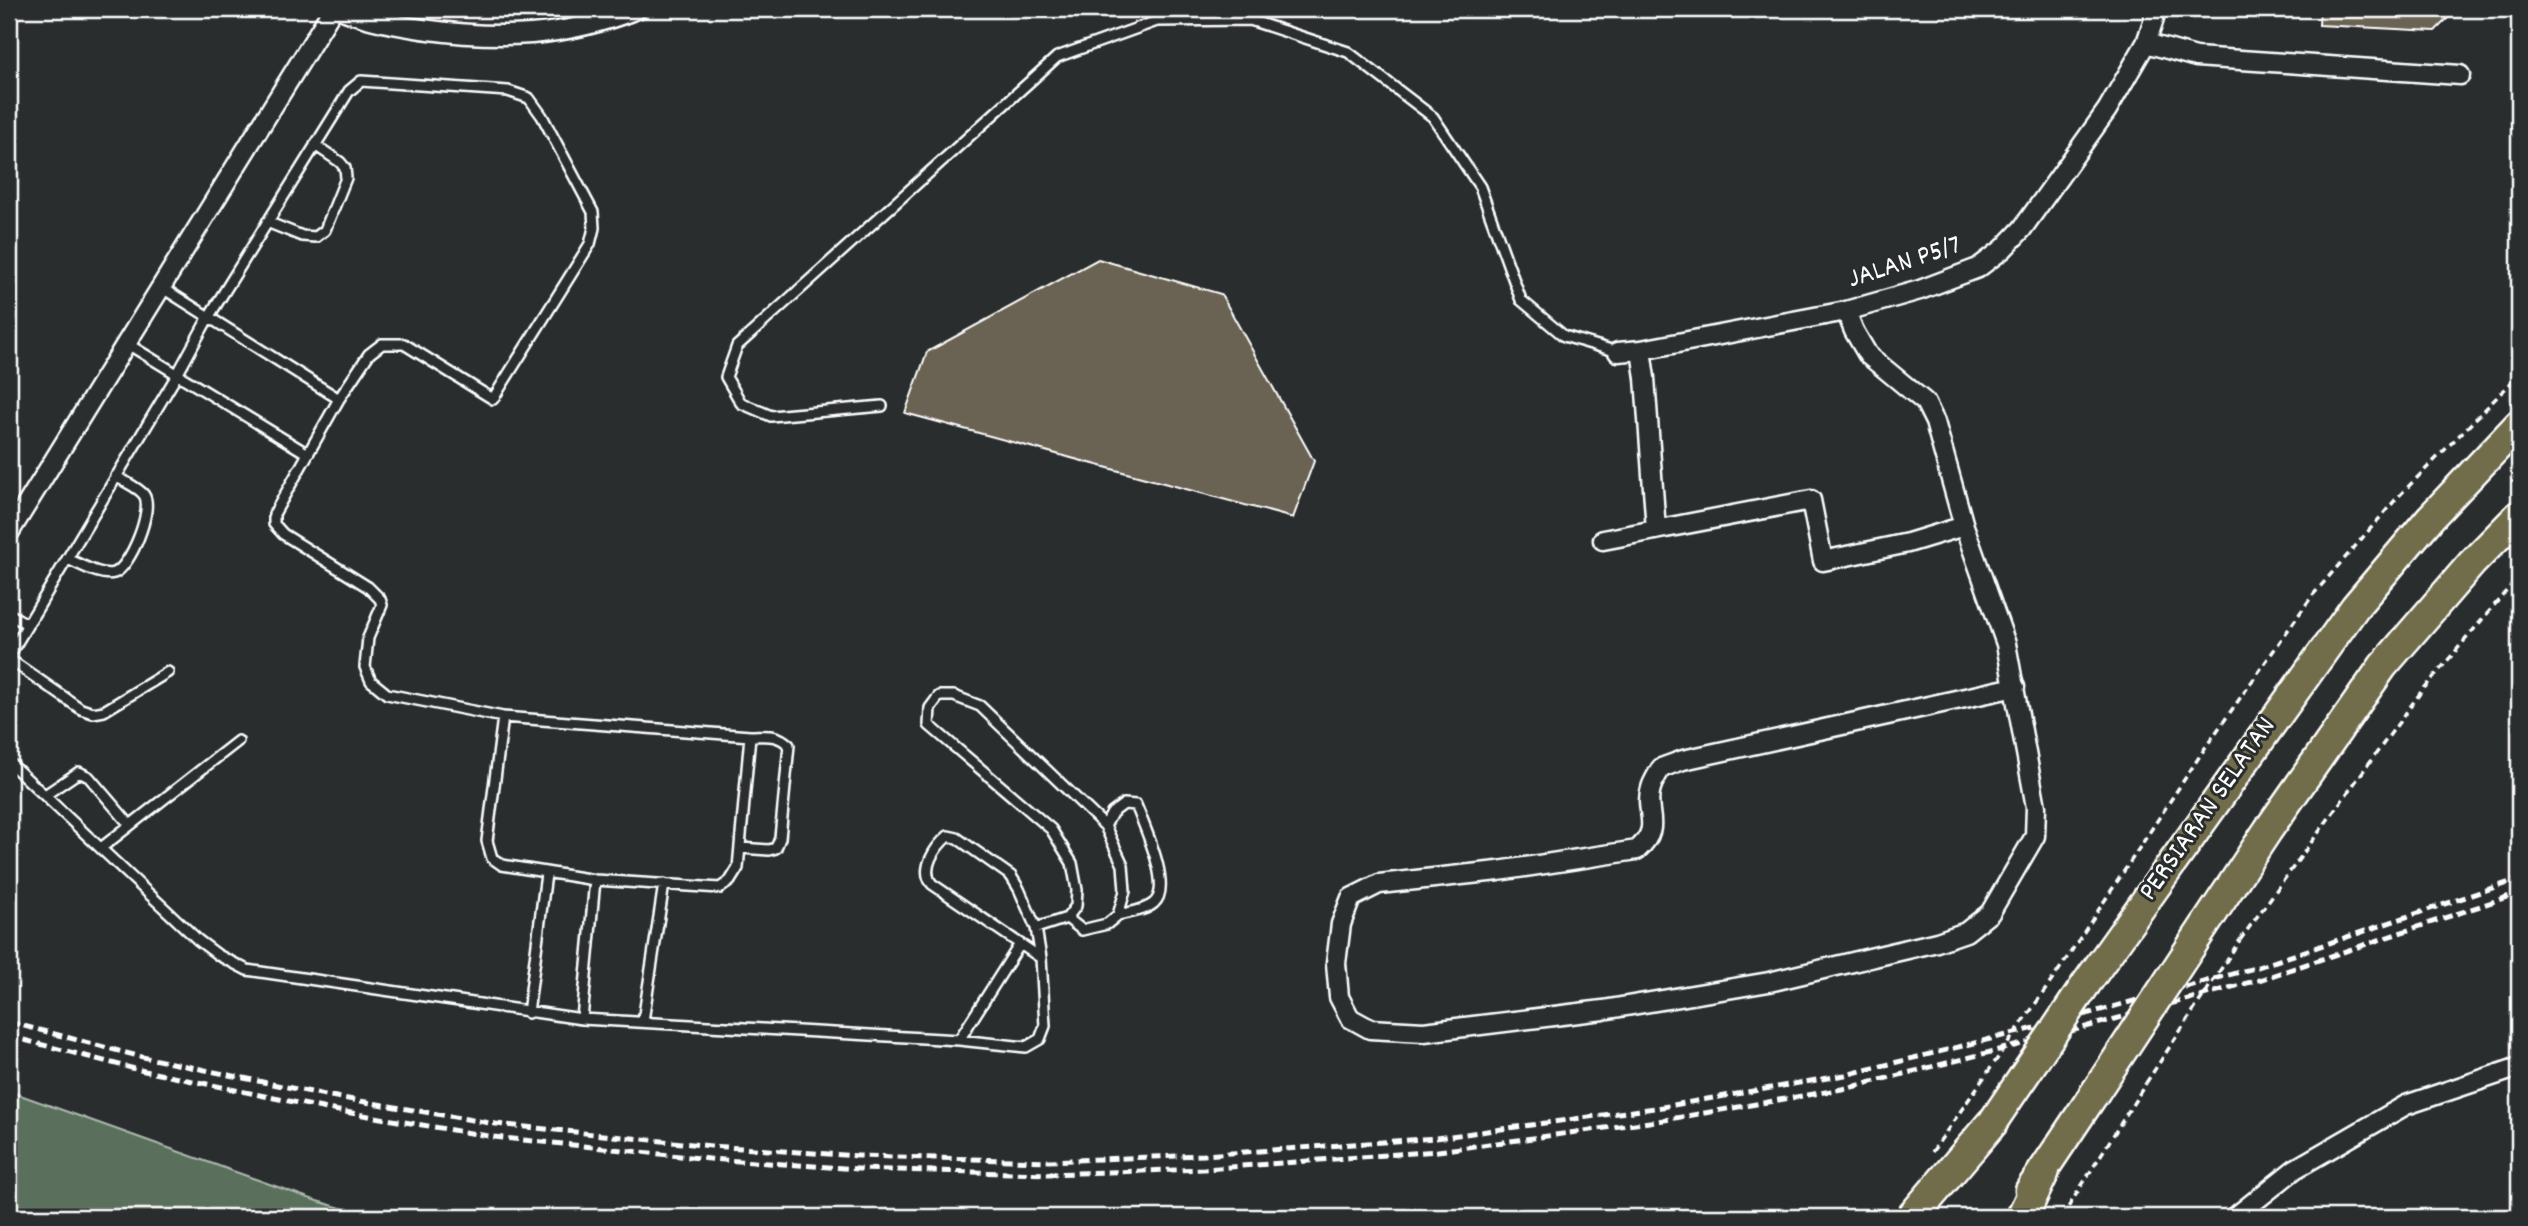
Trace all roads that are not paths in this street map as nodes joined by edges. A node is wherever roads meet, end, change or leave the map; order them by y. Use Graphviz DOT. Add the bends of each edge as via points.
graph roads {
  1 [pos="333,9"];
  2 [pos="340,9"];
  3 [pos="637,9"];
  4 [pos="2154,9"];
  5 [pos="2146,43"];
  6 [pos="2460,75"];
  7 [pos="315,145"];
  8 [pos="267,222"];
  9 [pos="161,287"];
  10 [pos="1846,311"];
  11 [pos="208,318"];
  12 [pos="126,343"];
  13 [pos="1641,350"];
  14 [pos="1618,352"];
  15 [pos="177,375"];
  16 [pos="339,399"];
  17 [pos="882,406"];
  18 [pos="2519,424"];
  19 [pos="308,454"];
  20 [pos="116,476"];
  21 [pos="2519,514"];
  22 [pos="1964,526"];
  23 [pos="1656,530"];
  24 [pos="9,533"];
  25 [pos="1603,540"];
  26 [pos="66,559"];
  27 [pos="9,614"];
  28 [pos="27,624"];
  29 [pos="9,658"];
  30 [pos="168,672"];
  31 [pos="2015,687"];
  32 [pos="503,717"];
  33 [pos="750,736"];
  34 [pos="238,741"];
  35 [pos="9,762"];
  36 [pos="45,795"];
  37 [pos="130,825"];
  38 [pos="1105,826"];
  39 [pos="101,848"];
  40 [pos="740,848"];
  41 [pos="546,874"];
  42 [pos="595,880"];
  43 [pos="664,884"];
  44 [pos="1118,915"];
  45 [pos="1067,918"];
  46 [pos="1036,928"];
  47 [pos="1020,944"];
  48 [pos="1041,958"];
  49 [pos="528,1013"];
  50 [pos="582,1019"];
  51 [pos="643,1021"];
  52 [pos="959,1040"];
  53 [pos="2519,1067"];
  54 [pos="1992,1123"];
  55 [pos="2044,1171"];
  56 [pos="1912,1217"];
  57 [pos="1926,1217"];
  58 [pos="2011,1217"];
  59 [pos="2022,1217"];
  60 [pos="2235,1217"];
  1 -- 9 [label="street"];
  2 -- 3 [label="street" via="360,18 473,36 543,34"];
  4 -- 5 [label="street, JALAN P5/7"];
  5 -- 6 [label="street" via="2196,57"];
  5 -- 10 [label="street, JALAN P5/7" via="2107,110 2003,249 1978,268"];
  7 -- 8 [label="lane"];
  7 -- 8 [label="lane" via="345,168 346,178 325,230 316,237 302,236"];
  7 -- 16 [label="lane" via="349,91 361,82 508,91 529,98 542,116 593,212 590,244 493,399 404,344 382,344 369,354"];
  8 -- 11 [label="lane"];
  9 -- 11 [label="lane"];
  9 -- 12 [label="street"];
  10 -- 13 [label="street, JALAN P5/7"];
  10 -- 22 [label="street" via="1868,355 1925,402 1935,422"];
  11 -- 15 [label="lane"];
  11 -- 16 [label="lane"];
  12 -- 15 [label="lane"];
  12 -- 24 [label="street"];
  13 -- 14 [label="street, JALAN P5/7"];
  13 -- 23 [label="street"];
  14 -- 17 [label="lane" via="1563,336 1521,300 1480,187 1433,117 1348,52 1250,20 1157,21 1058,57 737,346 726,377 741,403 771,416"];
  15 -- 19 [label="lane"];
  15 -- 20 [label="lane"];
  16 -- 19 [label="lane"];
  18 -- 54 [label="main road, PERSIARAN SELATAN, bridge" via="2355,607"];
  19 -- 32 [label="lane" via="274,514 274,524 380,599 382,606 368,638 365,667 371,681 387,694"];
  20 -- 26 [label="lane"];
  20 -- 26 [label="lane" via="143,494 148,504 148,515 125,565 114,573 100,572"];
  21 -- 55 [label="main road, bridge" via="2383,666 2268,830"];
  22 -- 23 [label="street" via="1908,544 1824,561 1811,500"];
  22 -- 31 [label="street" via="2006,644"];
  23 -- 25 [label="street"];
  26 -- 28 [label="lane"];
  27 -- 28 [label="lane"];
  28 -- 29 [label="lane"];
  29 -- 30 [label="lane" via="93,713 104,711"];
  31 -- 31 [label="street" via="2036,807 2035,836 1990,914 1966,932 1769,982 1603,1010 1424,1032 1370,1029 1350,1018 1339,997 1336,964 1341,924 1352,898 1379,884 1637,850 1648,840 1650,790 1661,768"];
  32 -- 33 [label="lane"];
  32 -- 41 [label="lane" via="487,841 492,858 502,865"];
  33 -- 40 [label="lane"];
  33 -- 40 [label="lane" via="775,735 789,745 782,824 776,848"];
  34 -- 37 [label="lane"];
  35 -- 36 [label="lane"];
  36 -- 37 [label="lane" via="79,772 89,777"];
  36 -- 39 [label="lane"];
  37 -- 39 [label="lane"];
  38 -- 44 [label="lane" via="1123,865 1125,891"];
  38 -- 44 [label="lane" via="1124,804 1136,805 1159,869 1162,891 1157,901"];
  38 -- 45 [label="lane" via="980,706 954,696 939,696 930,708 929,725 1051,829 1072,863 1077,890 1076,906"];
  39 -- 49 [label="lane" via="198,940 247,970"];
  40 -- 43 [label="lane" via="738,868 720,888"];
  41 -- 42 [label="lane"];
  41 -- 49 [label="lane"];
  42 -- 43 [label="lane"];
  42 -- 50 [label="lane"];
  43 -- 51 [label="lane"];
  44 -- 45 [label="lane" via="1107,924 1082,930"];
  45 -- 46 [label="lane"];
  46 -- 47 [label="lane" via="1011,876 957,838 948,836 941,842 926,877"];
  46 -- 48 [label="lane"];
  47 -- 48 [label="lane"];
  47 -- 52 [label="lane"];
  48 -- 52 [label="lane" via="1045,1026 1040,1039 1026,1047"];
  49 -- 50 [label="lane"];
  50 -- 51 [label="lane"];
  51 -- 52 [label="lane"];
  53 -- 60 [label="street" via="2406,1105 2295,1169"];
  54 -- 56 [label="highway"];
  54 -- 57 [label="main road, PERSIARAN SELATAN"];
  55 -- 58 [label="main road"];
  55 -- 59 [label="highway"];
}
